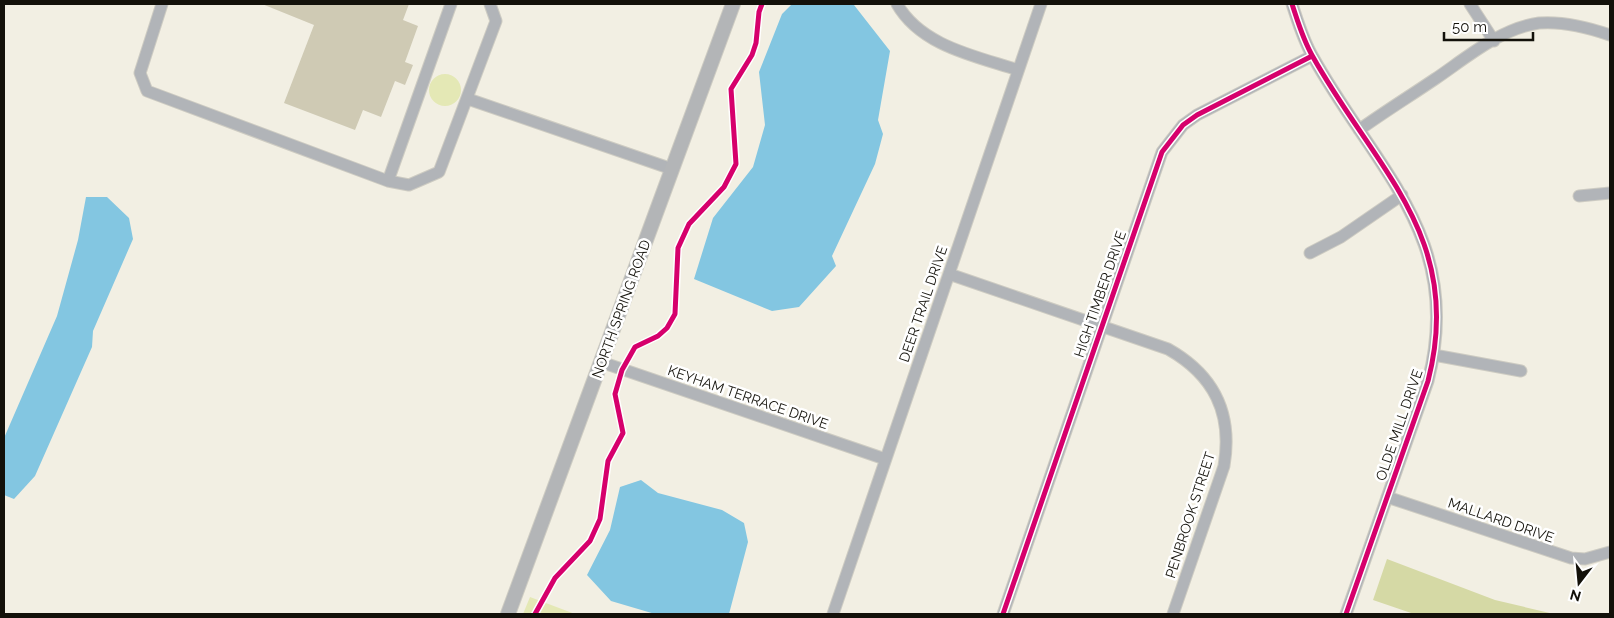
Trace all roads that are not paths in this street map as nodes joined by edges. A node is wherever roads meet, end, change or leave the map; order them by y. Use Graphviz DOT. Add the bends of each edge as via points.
graph roads {
  1 [pos="162,4"];
  2 [pos="451,4"];
  3 [pos="490,4"];
  4 [pos="733,4"];
  5 [pos="897,4"];
  6 [pos="1041,4"];
  7 [pos="1292,4"];
  8 [pos="1470,4"];
  9 [pos="1610,35"];
  10 [pos="1494,41"];
  11 [pos="1312,56"];
  12 [pos="1018,70"];
  13 [pos="468,98"];
  14 [pos="1358,130"];
  15 [pos="672,170"];
  16 [pos="388,181"];
  17 [pos="1610,193"];
  18 [pos="1402,195"];
  19 [pos="1579,196"];
  20 [pos="1310,253"];
  21 [pos="948,274"];
  22 [pos="1101,326"];
  23 [pos="1434,355"];
  24 [pos="601,362"];
  25 [pos="1521,371"];
  26 [pos="885,459"];
  27 [pos="1387,497"];
  28 [pos="1609,553"];
  29 [pos="508,614"];
  30 [pos="833,614"];
  31 [pos="1003,614"];
  32 [pos="1173,614"];
  33 [pos="1346,614"];
  1 -- 16 [label="street" via="140,73 147,90"];
  2 -- 16 [label="street"];
  3 -- 13 [label="street" via="496,21"];
  4 -- 15 [label="main road, NORTH SPRING ROAD"];
  5 -- 12 [label="street" via="910,22 939,43"];
  6 -- 12 [label="street, DEER TRAIL DRIVE"];
  7 -- 11 [label="street, OLDE MILL DRIVE"];
  8 -- 10 [label="street"];
  9 -- 10 [label="street" via="1566,23 1538,24 1521,27"];
  10 -- 14 [label="street"];
  11 -- 14 [label="street, OLDE MILL DRIVE"];
  11 -- 22 [label="street, HIGH TIMBER DRIVE" via="1197,115 1171,139 1155,167"];
  12 -- 21 [label="street, DEER TRAIL DRIVE"];
  13 -- 15 [label="street"];
  13 -- 16 [label="street" via="438,172 409,185"];
  14 -- 18 [label="street, OLDE MILL DRIVE"];
  15 -- 24 [label="main road, NORTH SPRING ROAD"];
  17 -- 19 [label="street"];
  18 -- 20 [label="street"];
  18 -- 23 [label="street, OLDE MILL DRIVE" via="1429,254 1434,276 1437,316"];
  21 -- 22 [label="street, PENBROOK STREET"];
  21 -- 26 [label="street, DEER TRAIL DRIVE"];
  22 -- 31 [label="street, HIGH TIMBER DRIVE"];
  22 -- 32 [label="street, PENBROOK STREET" via="1168,349 1183,358 1209,383 1224,414 1227,431 1224,466"];
  23 -- 25 [label="street"];
  23 -- 27 [label="street, OLDE MILL DRIVE"];
  24 -- 26 [label="street, KEYHAM TERRACE DRIVE"];
  24 -- 29 [label="main road, NORTH SPRING ROAD"];
  26 -- 30 [label="street, DEER TRAIL DRIVE"];
  27 -- 28 [label="street, MALLARD DRIVE" via="1563,556 1585,559"];
  27 -- 33 [label="street, OLDE MILL DRIVE"];
}
